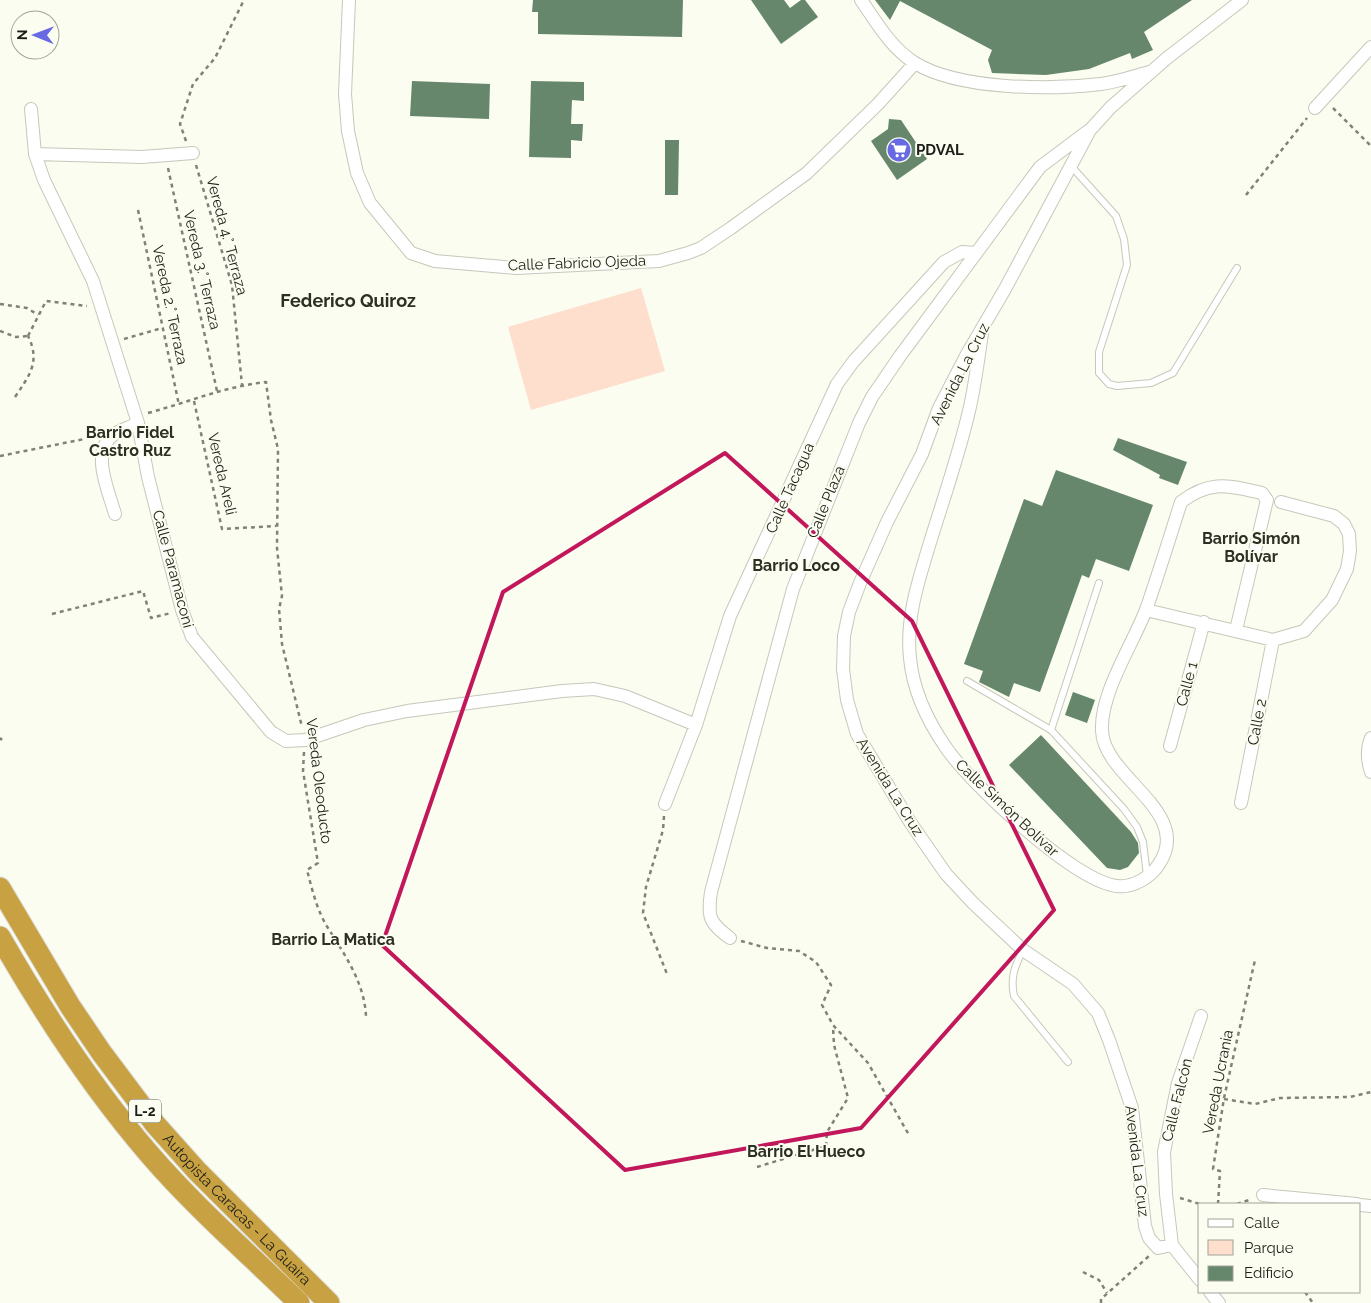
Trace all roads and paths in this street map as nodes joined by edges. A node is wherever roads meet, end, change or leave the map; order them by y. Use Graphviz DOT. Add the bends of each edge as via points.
graph roads {
  1 [pos="244,0"];
  2 [pos="348,0"];
  3 [pos="861,0"];
  4 [pos="1242,0"];
  5 [pos="1371,47"];
  6 [pos="915,63"];
  7 [pos="1152,72"];
  8 [pos="1319,103"];
  9 [pos="32,110"];
  10 [pos="1090,130"];
  11 [pos="1371,146"];
  12 [pos="193,153"];
  13 [pos="35,154"];
  14 [pos="165,155"];
  15 [pos="1071,166"];
  16 [pos="1246,196"];
  17 [pos="138,210"];
  18 [pos="976,254"];
  19 [pos="1237,268"];
  20 [pos="0,304"];
  21 [pos="102,307"];
  22 [pos="38,314"];
  23 [pos="984,325"];
  24 [pos="163,327"];
  25 [pos="0,331"];
  26 [pos="28,336"];
  27 [pos="113,343"];
  28 [pos="242,385"];
  29 [pos="218,391"];
  30 [pos="15,397"];
  31 [pos="194,400"];
  32 [pos="179,405"];
  33 [pos="137,419"];
  34 [pos="113,435"];
  35 [pos="0,456"];
  36 [pos="1282,502"];
  37 [pos="115,514"];
  38 [pos="276,526"];
  39 [pos="1099,583"];
  40 [pos="182,610"];
  41 [pos="1146,610"];
  42 [pos="52,614"];
  43 [pos="1204,622"];
  44 [pos="1236,630"];
  45 [pos="1273,640"];
  46 [pos="966,681"];
  47 [pos="696,725"];
  48 [pos="1050,730"];
  49 [pos="1371,738"];
  50 [pos="305,740"];
  51 [pos="1170,746"];
  52 [pos="1371,772"];
  53 [pos="1241,803"];
  54 [pos="665,804"];
  55 [pos="1147,876"];
  56 [pos="0,888"];
  57 [pos="0,937"];
  58 [pos="730,938"];
  59 [pos="1023,950"];
  60 [pos="1255,960"];
  61 [pos="667,974"];
  62 [pos="1201,1016"];
  63 [pos="366,1017"];
  64 [pos="833,1025"];
  65 [pos="1068,1062"];
  66 [pos="1371,1092"];
  67 [pos="1224,1098"];
  68 [pos="909,1135"];
  69 [pos="757,1167"];
  70 [pos="1166,1194"];
  71 [pos="1263,1195"];
  72 [pos="1198,1203"];
  73 [pos="1218,1203"];
  74 [pos="1347,1203"];
  75 [pos="1172,1245"];
  76 [pos="1158,1248"];
  77 [pos="1083,1272"];
  78 [pos="1198,1278"];
  79 [pos="1107,1293"];
  80 [pos="1211,1293"];
  81 [pos="300,1303"];
  82 [pos="329,1303"];
  83 [pos="1101,1303"];
  84 [pos="1219,1303"];
  1 -- 12 [label="path, Vereda 4.° Terraza" via="215,58 193,84 185,106 180,124"];
  2 -- 6 [label="street, Calle Fabricio Ojeda" via="345,94 356,173 370,203 412,253 435,261 516,268 659,261 701,248 807,173"];
  3 -- 6 [label="street" via="888,39"];
  4 -- 7 [label="street, Avenida La Cruz"];
  5 -- 8 [label="street"];
  6 -- 7 [label="street" via="942,75 1023,86 1103,84"];
  7 -- 10 [label="street, Avenida La Cruz"];
  8 -- 11 [label="path"];
  8 -- 16 [label="path"];
  9 -- 13 [label="street, Calle Paramaconi"];
  10 -- 15 [label="street, Avenida La Cruz"];
  10 -- 18 [label="street, Calle Plaza" via="1040,167"];
  12 -- 14 [label="street"];
  12 -- 28 [label="path, Vereda 4.° Terraza" via="232,285"];
  13 -- 14 [label="street"];
  13 -- 21 [label="street, Calle Paramaconi"];
  14 -- 29 [label="path, Vereda 3.° Terraza"];
  15 -- 19 [label="lane" via="1116,216 1124,239 1127,265 1099,352 1099,373 1109,384 1151,383 1173,372"];
  15 -- 23 [label="street, Avenida La Cruz"];
  17 -- 24 [label="path, Vereda 2.° Terraza"];
  18 -- 47 [label="street, Calle Tacagua" via="962,252 944,262 837,384 730,616"];
  18 -- 58 [label="street, Calle Plaza" via="872,397 793,589 710,892 708,908 713,925"];
  20 -- 22 [label="path" via="27,308"];
  21 -- 22 [label="path" via="46,301"];
  21 -- 27 [label="street, Calle Paramaconi"];
  22 -- 26 [label="path"];
  23 -- 55 [label="street, Calle Simón Bolívar" via="969,411 909,615 910,660 919,702 948,750 968,775 1048,849 1100,882 1115,886 1136,884"];
  23 -- 59 [label="street, Avenida La Cruz" via="939,408 922,454 860,583 844,636 843,668 847,700 857,734 910,822 946,874"];
  24 -- 27 [label="path"];
  24 -- 32 [label="path, Vereda 2.° Terraza"];
  25 -- 26 [label="path" via="16,337"];
  26 -- 30 [label="path" via="34,347 34,360 30,374"];
  27 -- 33 [label="street, Calle Paramaconi"];
  28 -- 29 [label="path"];
  28 -- 38 [label="path, Vereda Oleoducto" via="266,382 278,449"];
  29 -- 31 [label="path"];
  31 -- 32 [label="path"];
  31 -- 38 [label="path, Vereda Areli" via="222,529"];
  32 -- 33 [label="path"];
  33 -- 34 [label="street"];
  33 -- 40 [label="street, Calle Paramaconi"];
  34 -- 35 [label="path"];
  34 -- 37 [label="street" via="102,457"];
  36 -- 45 [label="street" via="1334,516 1344,524 1349,534 1350,551 1347,568 1332,600 1304,631"];
  38 -- 50 [label="path, Vereda Oleoducto" via="282,644"];
  39 -- 48 [label="lane"];
  40 -- 42 [label="path" via="150,618 143,591"];
  40 -- 50 [label="street, Calle Paramaconi" via="192,637 271,732 286,741"];
  41 -- 43 [label="street"];
  41 -- 44 [label="street, Calle Simón Bolívar" via="1181,502 1195,491 1212,485 1262,493 1267,500"];
  41 -- 55 [label="street, Calle Simón Bolívar" via="1114,680 1102,730 1109,753 1152,804 1164,826 1167,848 1159,866"];
  43 -- 44 [label="street"];
  43 -- 51 [label="street, Calle 1"];
  44 -- 45 [label="street"];
  45 -- 53 [label="street, Calle 2"];
  46 -- 48 [label="lane"];
  47 -- 50 [label="street, Calle Paramaconi" via="626,696 594,690 562,691 364,720"];
  47 -- 54 [label="street, Calle Tacagua"];
  48 -- 55 [label="lane" via="1137,827 1143,842"];
  49 -- 52 [label="street" via="1368,762"];
  50 -- 63 [label="path, Vereda Oleoducto" via="303,771 318,864 307,870 327,928 359,982 366,1002"];
  54 -- 61 [label="path" via="663,830 646,887 643,913"];
  56 -- 82 [label="highway, Autopista Caracas - La Guaira / L-2" via="75,1014 155,1124 197,1171"];
  57 -- 81 [label="highway, Autopista Caracas - La Guaira / L-2" via="64,1044 126,1126 179,1186"];
  58 -- 64 [label="path" via="767,948 799,951 816,962 831,985 822,1005"];
  59 -- 65 [label="lane" via="1011,982 1014,996"];
  59 -- 76 [label="street, Avenida La Cruz" via="1074,984 1098,1013 1132,1108 1146,1226 1149,1238"];
  60 -- 67 [label="path, Vereda Ucrania"];
  62 -- 70 [label="street, Calle Falcón" via="1178,1082 1168,1123 1164,1152"];
  64 -- 68 [label="path" via="868,1063"];
  64 -- 69 [label="path" via="834,1045 848,1098 827,1132 826,1146"];
  66 -- 67 [label="path" via="1350,1097 1280,1098 1255,1104"];
  67 -- 73 [label="path, Vereda Ucrania" via="1213,1169 1220,1171"];
  70 -- 72 [label="path"];
  70 -- 75 [label="street, Calle Falcón"];
  71 -- 74 [label="street"];
  75 -- 76 [label="street"];
  75 -- 78 [label="street"];
  76 -- 79 [label="path"];
  77 -- 79 [label="path" via="1099,1280"];
  79 -- 83 [label="path"];
  80 -- 84 [label="street"];
}
